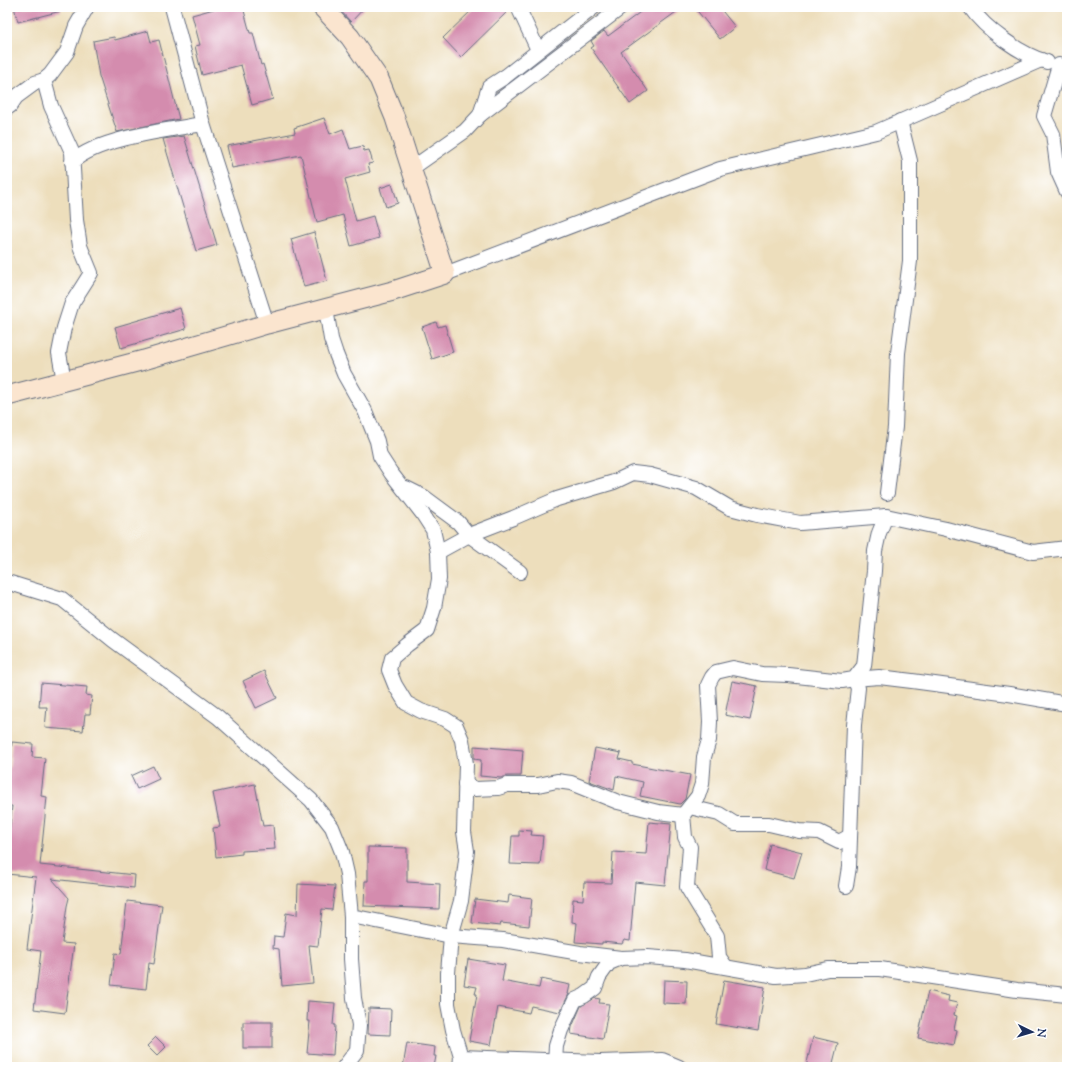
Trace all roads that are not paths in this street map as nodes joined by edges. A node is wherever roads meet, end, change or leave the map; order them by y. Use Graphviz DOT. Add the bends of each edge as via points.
graph roads {
  1 [pos="86,7"];
  2 [pos="172,7"];
  3 [pos="322,7"];
  4 [pos="518,7"];
  5 [pos="594,7"];
  6 [pos="622,7"];
  7 [pos="970,7"];
  8 [pos="538,50"];
  9 [pos="1041,60"];
  10 [pos="1063,66"];
  11 [pos="44,80"];
  12 [pos="7,108"];
  13 [pos="480,115"];
  14 [pos="900,121"];
  15 [pos="203,124"];
  16 [pos="72,162"];
  17 [pos="411,169"];
  18 [pos="1067,192"];
  19 [pos="445,274"];
  20 [pos="326,309"];
  21 [pos="267,324"];
  22 [pos="64,381"];
  23 [pos="7,396"];
  24 [pos="402,487"];
  25 [pos="887,493"];
  26 [pos="886,516"];
  27 [pos="469,535"];
  28 [pos="1067,548"];
  29 [pos="438,552"];
  30 [pos="520,572"];
  31 [pos="7,582"];
  32 [pos="854,679"];
  33 [pos="1067,704"];
  34 [pos="470,787"];
  35 [pos="686,811"];
  36 [pos="850,836"];
  37 [pos="846,886"];
  38 [pos="351,916"];
  39 [pos="450,936"];
  40 [pos="621,958"];
  41 [pos="726,967"];
  42 [pos="1067,995"];
  43 [pos="555,1061"];
  44 [pos="461,1062"];
  45 [pos="601,1065"];
  46 [pos="344,1067"];
  47 [pos="679,1067"];
  1 -- 11 [label="street" via="67,52"];
  2 -- 15 [label="street"];
  3 -- 17 [label="street" via="350,37 379,79 395,118"];
  4 -- 8 [label="street"];
  5 -- 8 [label="street"];
  6 -- 13 [label="street"];
  7 -- 9 [label="street" via="992,32"];
  8 -- 13 [label="street" via="490,87"];
  9 -- 10 [label="street"];
  9 -- 14 [label="street"];
  10 -- 18 [label="street" via="1044,116 1053,134 1058,172"];
  11 -- 12 [label="street" via="16,97"];
  11 -- 16 [label="street" via="51,106 72,152"];
  13 -- 17 [label="street" via="465,131"];
  14 -- 19 [label="street" via="876,132 720,169"];
  14 -- 25 [label="street" via="910,161 910,261 898,352 895,427"];
  15 -- 16 [label="street" via="146,134 99,146 80,154"];
  15 -- 21 [label="street"];
  16 -- 22 [label="street" via="80,246 91,273 72,303 64,328 59,353"];
  17 -- 19 [label="street"];
  19 -- 20 [label="street"];
  20 -- 21 [label="street"];
  20 -- 24 [label="street" via="331,339 344,374 364,411 377,441 380,456"];
  21 -- 22 [label="street"];
  22 -- 23 [label="street"];
  24 -- 27 [label="street" via="424,497 458,522"];
  24 -- 29 [label="street" via="432,530"];
  26 -- 27 [label="street" via="800,523 730,508 696,488 633,473 614,482 557,498"];
  26 -- 28 [label="street" via="1033,552"];
  26 -- 32 [label="street" via="875,552 864,666"];
  27 -- 29 [label="street"];
  27 -- 30 [label="street"];
  29 -- 34 [label="street" via="434,608 427,630 392,658 389,670 406,703 456,726 462,740"];
  31 -- 38 [label="street" via="62,599 218,717 311,800 332,827 342,852"];
  32 -- 33 [label="street" via="879,677"];
  32 -- 35 [label="street" via="842,681 762,674 733,668 716,672 708,685 709,740 704,757 702,784 698,796"];
  32 -- 36 [label="street" via="858,688"];
  34 -- 35 [label="street" via="498,788 507,784 538,785 557,781 571,783 618,802 652,810"];
  34 -- 39 [label="street" via="465,799 466,867 461,902"];
  35 -- 36 [label="street" via="719,814 735,824 769,824 799,831 819,832 839,842"];
  35 -- 41 [label="street" via="685,837 690,847 687,887 717,936 719,957"];
  36 -- 37 [label="street"];
  38 -- 39 [label="street"];
  38 -- 46 [label="street" via="350,959 359,1025 357,1050"];
  39 -- 40 [label="street" via="504,940"];
  39 -- 44 [label="street" via="448,1004"];
  40 -- 41 [label="street" via="685,960"];
  40 -- 43 [label="street" via="609,963 595,988 575,1000 561,1030"];
  41 -- 42 [label="street" via="776,976 806,974 828,969 880,969"];
  43 -- 44 [label="street"];
  43 -- 45 [label="street"];
  45 -- 47 [label="street" via="662,1060"];
}
